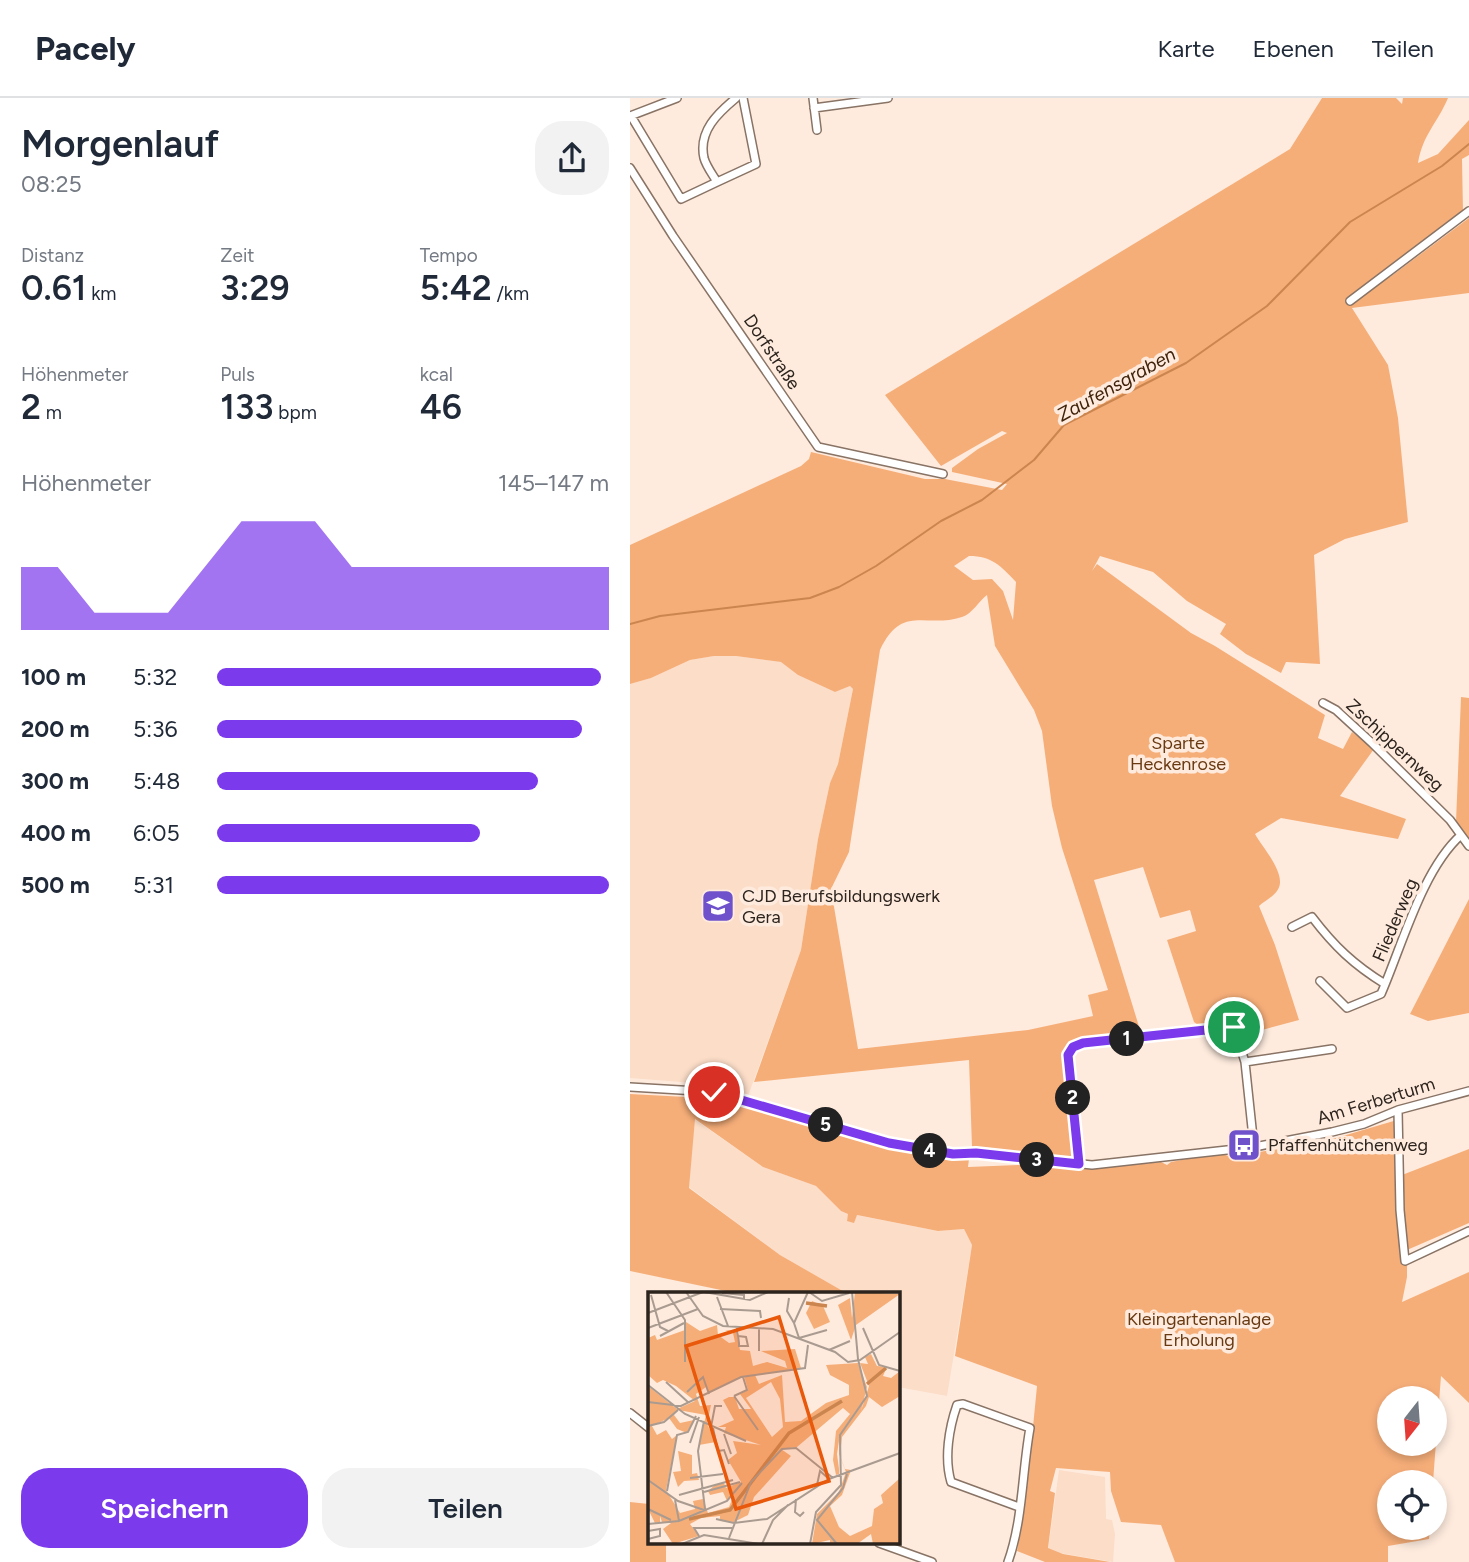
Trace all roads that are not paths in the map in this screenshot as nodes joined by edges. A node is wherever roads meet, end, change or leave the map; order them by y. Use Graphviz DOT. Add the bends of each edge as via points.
graph roads {
  1 [pos="677,98"];
  2 [pos="736,98"];
  3 [pos="743,98"];
  4 [pos="813,98"];
  5 [pos="888,98"];
  6 [pos="814,108"];
  7 [pos="630,116"];
  8 [pos="817,130"];
  9 [pos="630,169"];
  10 [pos="717,182"];
  11 [pos="1469,211"];
  12 [pos="1350,301"];
  13 [pos="943,474"];
  14 [pos="1323,703"];
  15 [pos="1461,835"];
  16 [pos="1469,846"];
  17 [pos="1292,927"];
  18 [pos="1320,981"];
  19 [pos="1385,984"];
  20 [pos="1332,1049"];
  21 [pos="1245,1062"];
  22 [pos="630,1087"];
  23 [pos="1469,1091"];
  24 [pos="1398,1110"];
  25 [pos="1254,1147"];
  26 [pos="1079,1164"];
  27 [pos="1469,1231"];
  28 [pos="630,1413"];
  29 [pos="648,1427"];
  30 [pos="1019,1507"];
  31 [pos="882,1544"];
  32 [pos="932,1562"];
  33 [pos="1008,1562"];
  1 -- 7 [label="street"];
  2 -- 10 [label="street" via="712,119 704,140 704,158"];
  3 -- 10 [label="street" via="756,164"];
  4 -- 6 [label="street"];
  5 -- 6 [label="street"];
  6 -- 8 [label="street"];
  7 -- 10 [label="street" via="681,199"];
  9 -- 13 [label="street, Dorfstraße" via="818,447"];
  11 -- 12 [label="street"];
  14 -- 15 [label="street, Zschippernweg" via="1372,743"];
  15 -- 16 [label="street, Zschippernweg"];
  15 -- 19 [label="street, Fliederweg" via="1425,886"];
  17 -- 19 [label="street, Fliederweg" via="1312,918 1333,945"];
  18 -- 19 [label="street, Fliederweg" via="1347,1008 1381,994"];
  20 -- 21 [label="street"];
  21 -- 25 [label="street"];
  21 -- 26 [label="street" via="1234,1027 1073,1047 1068,1055"];
  22 -- 26 [label="street, Am Ferberturm" via="714,1092 927,1150"];
  23 -- 24 [label="street, Am Ferberturm"];
  24 -- 25 [label="street, Am Ferberturm" via="1364,1124"];
  24 -- 27 [label="street" via="1405,1261"];
  25 -- 26 [label="street, Am Ferberturm"];
  28 -- 29 [label="street"];
  30 -- 30 [label="street" via="1030,1428 957,1405 946,1467 951,1482"];
  30 -- 33 [label="street"];
  31 -- 32 [label="street"];
}
